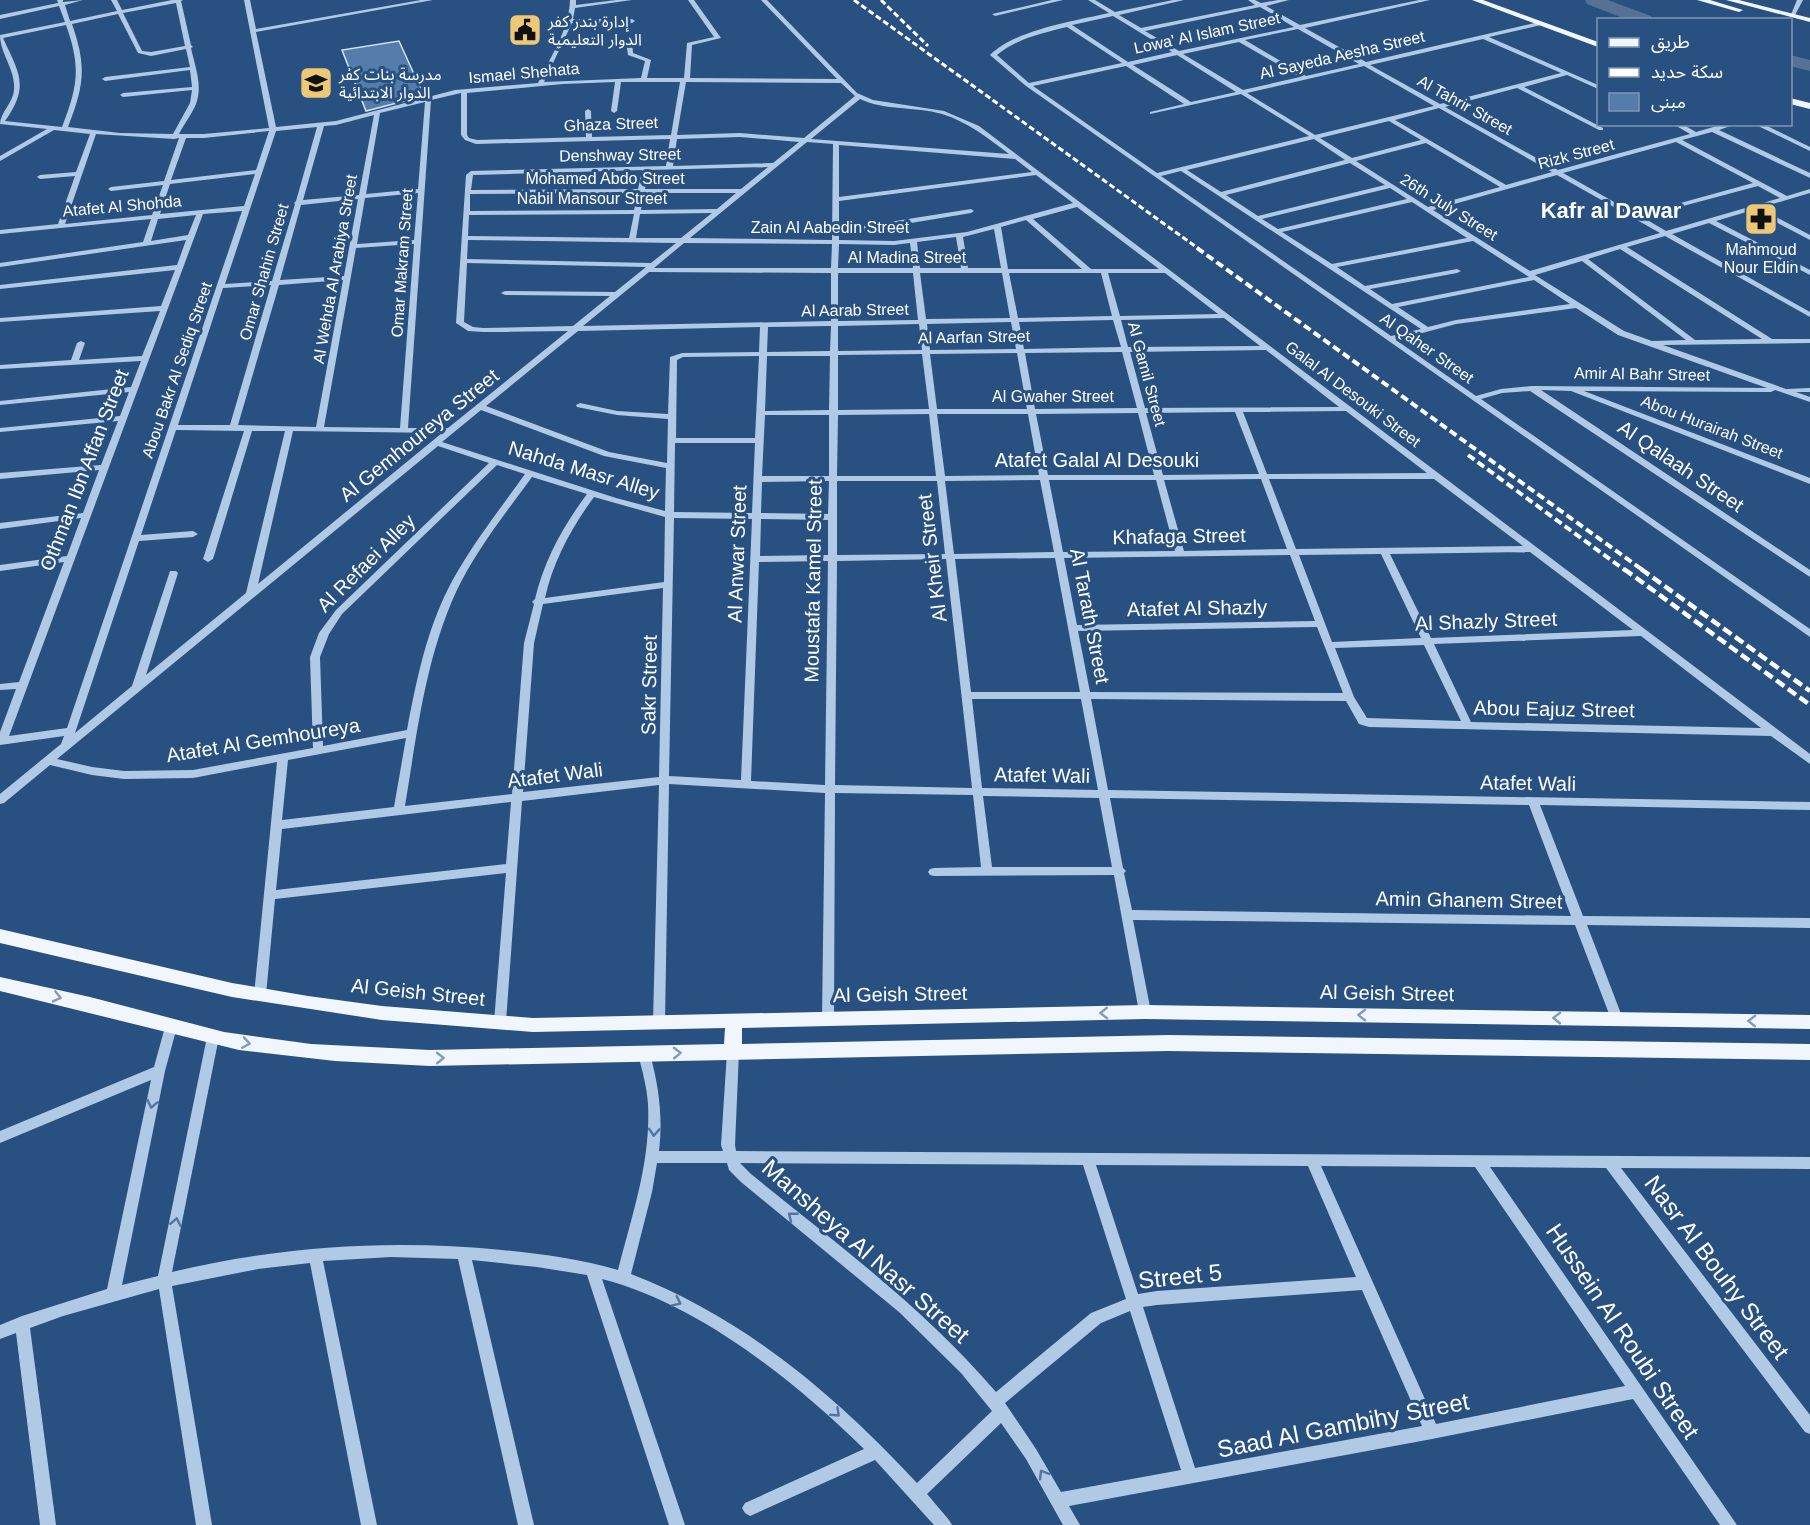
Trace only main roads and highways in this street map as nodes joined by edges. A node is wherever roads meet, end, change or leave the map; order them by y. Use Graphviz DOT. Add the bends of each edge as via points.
graph roads {
  1 [pos="1476,0"];
  2 [pos="1701,0"];
  3 [pos="1730,0"];
  4 [pos="1768,18"];
  5 [pos="1785,18"];
  6 [pos="1792,20"];
  7 [pos="1792,20"];
  8 [pos="1810,20"];
  9 [pos="1810,28"];
  10 [pos="1597,44"];
  11 [pos="1792,101"];
  12 [pos="1810,106"];
  13 [pos="0,936"];
  14 [pos="0,984"];
  15 [pos="734,1020"];
  16 [pos="1810,1022"];
  17 [pos="733,1052"];
  18 [pos="1810,1052"];
  1 -- 10 [label="main road"];
  2 -- 4 [label="main road"];
  3 -- 5 [label="main road"];
  6 -- 8 [label="main road"];
  7 -- 9 [label="main road"];
  11 -- 12 [label="main road"];
  13 -- 15 [label="main road, Al Geish Street" via="260,995 381,1013 533,1024"];
  14 -- 17 [label="main road, one-way" via="213,1037 303,1052 430,1058"];
  16 -- 15 [label="main road, Al Geish Street, one-way" via="1145,1012"];
  15 -- 17 [label="main road"];
  17 -- 18 [label="main road" via="1168,1044"];
}
